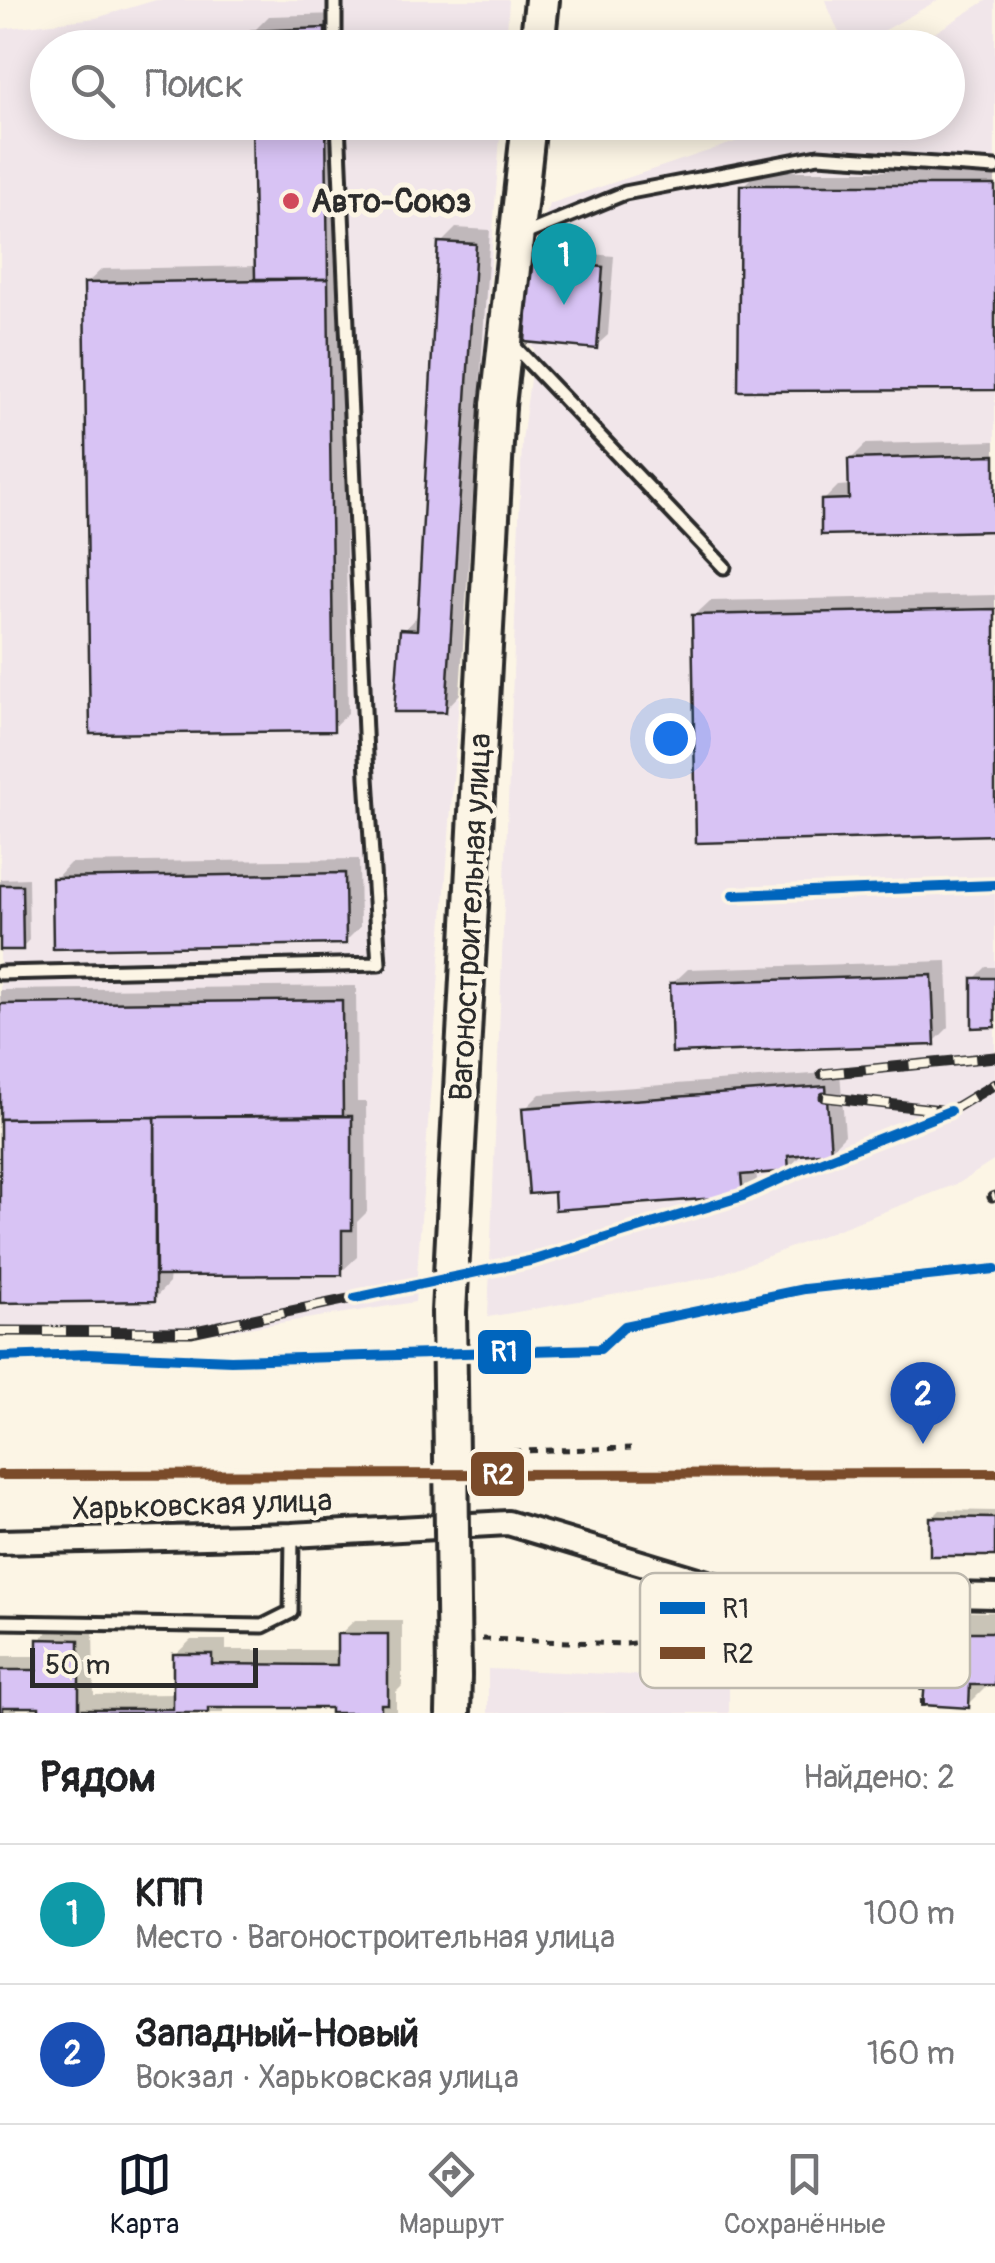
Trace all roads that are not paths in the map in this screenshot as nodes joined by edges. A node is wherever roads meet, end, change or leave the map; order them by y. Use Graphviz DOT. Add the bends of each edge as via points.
graph roads {
  1 [pos="335,0"];
  2 [pos="542,0"];
  3 [pos="336,30"];
  4 [pos="539,30"];
  5 [pos="339,140"];
  6 [pos="527,140"];
  7 [pos="995,168"];
  8 [pos="516,238"];
  9 [pos="506,338"];
  10 [pos="724,567"];
  11 [pos="0,973"];
  12 [pos="292,1535"];
  13 [pos="0,1542"];
  14 [pos="674,1573"];
  15 [pos="0,1622"];
  16 [pos="453,1713"];
  1 -- 3 [label="lane"];
  2 -- 4 [label="main road"];
  5 -- 11 [label="lane" via="379,964"];
  6 -- 8 [label="main road, Вагоностроительная улица"];
  7 -- 8 [label="lane" via="818,156 625,192"];
  8 -- 9 [label="main road, Вагоностроительная улица"];
  9 -- 10 [label="lane"];
  9 -- 16 [label="main road, Вагоностроительная улица, bridge" via="449,1312"];
  12 -- 13 [label="street, Харьковская улица"];
  12 -- 14 [label="street, Харьковская улица" via="508,1523"];
  12 -- 15 [label="lane" via="291,1612 263,1626"];
}
